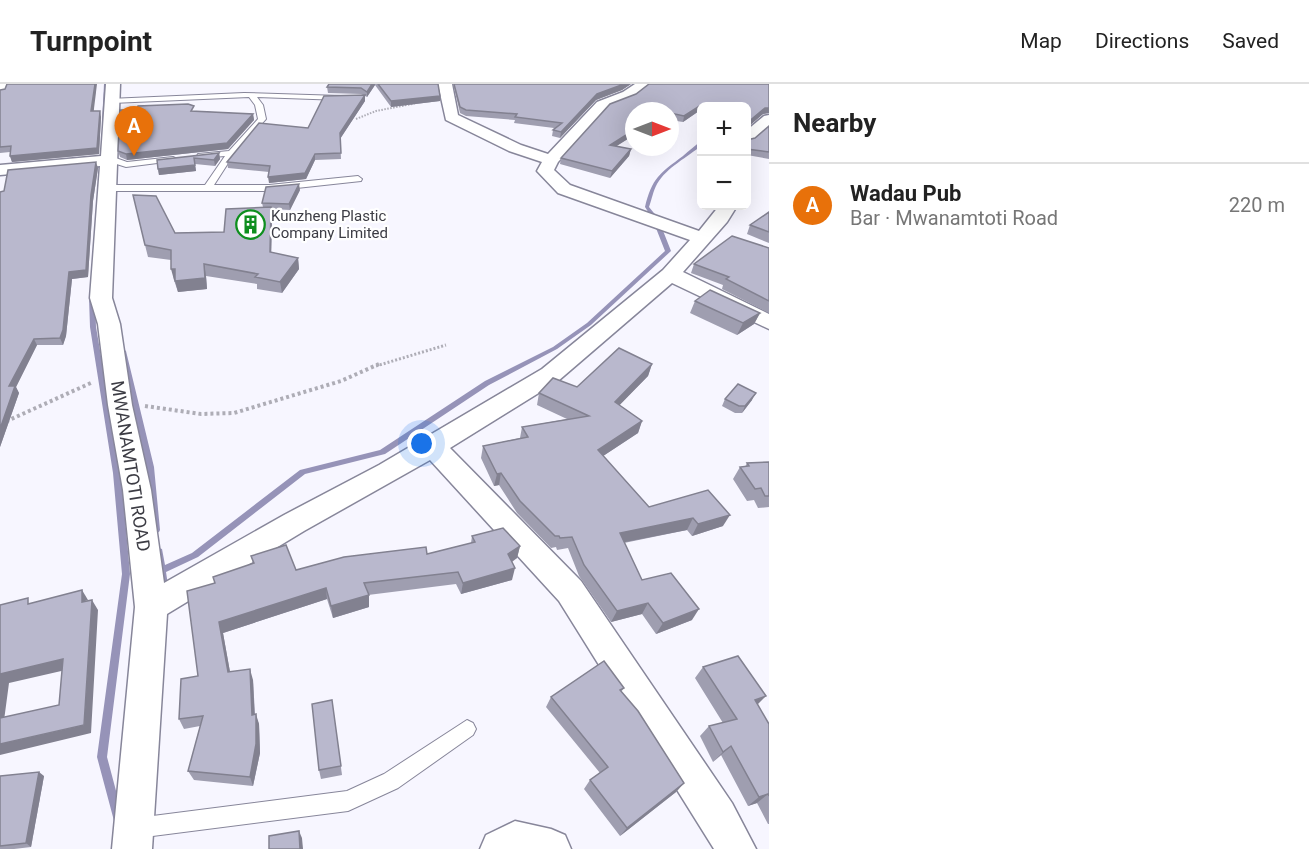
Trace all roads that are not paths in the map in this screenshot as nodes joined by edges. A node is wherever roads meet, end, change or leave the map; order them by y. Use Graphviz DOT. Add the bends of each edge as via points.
graph roads {
  1 [pos="3,84"];
  2 [pos="268,84"];
  3 [pos="644,84"];
  4 [pos="0,91"];
  5 [pos="446,92"];
  6 [pos="112,93"];
  7 [pos="250,95"];
  8 [pos="269,96"];
  9 [pos="349,98"];
  10 [pos="769,119"];
  11 [pos="751,135"];
  12 [pos="231,153"];
  13 [pos="108,160"];
  14 [pos="551,160"];
  15 [pos="0,170"];
  16 [pos="358,179"];
  17 [pos="106,188"];
  18 [pos="208,188"];
  19 [pos="726,210"];
  20 [pos="712,235"];
  21 [pos="670,273"];
  22 [pos="769,322"];
  23 [pos="432,446"];
  24 [pos="152,607"];
  25 [pos="467,729"];
  26 [pos="132,839"];
  27 [pos="500,849"];
  28 [pos="552,849"];
  29 [pos="736,849"];
  1 -- 4 [label="street"];
  2 -- 8 [label="lane"];
  3 -- 14 [label="street" via="602,105"];
  5 -- 14 [label="street" via="451,117 515,148"];
  6 -- 7 [label="lane"];
  6 -- 13 [label="street, MWANAMTOTI ROAD"];
  7 -- 8 [label="lane"];
  7 -- 12 [label="lane" via="260,105 262,119"];
  8 -- 9 [label="lane"];
  10 -- 11 [label="street"];
  12 -- 13 [label="lane" via="126,165"];
  12 -- 18 [label="lane"];
  13 -- 15 [label="street"];
  13 -- 17 [label="street, MWANAMTOTI ROAD"];
  14 -- 20 [label="street" via="545,171 564,189"];
  16 -- 18 [label="lane" via="269,188"];
  17 -- 18 [label="lane"];
  17 -- 24 [label="street, MWANAMTOTI ROAD" via="101,298 109,324 137,490"];
  19 -- 20 [label="street"];
  20 -- 21 [label="street"];
  21 -- 22 [label="street"];
  21 -- 23 [label="street" via="549,375"];
  23 -- 24 [label="street"];
  23 -- 29 [label="street" via="570,591"];
  24 -- 26 [label="street, MWANAMTOTI ROAD"];
  25 -- 26 [label="lane" via="392,781 348,801"];
  27 -- 28 [label="street" via="515,841"];
}
